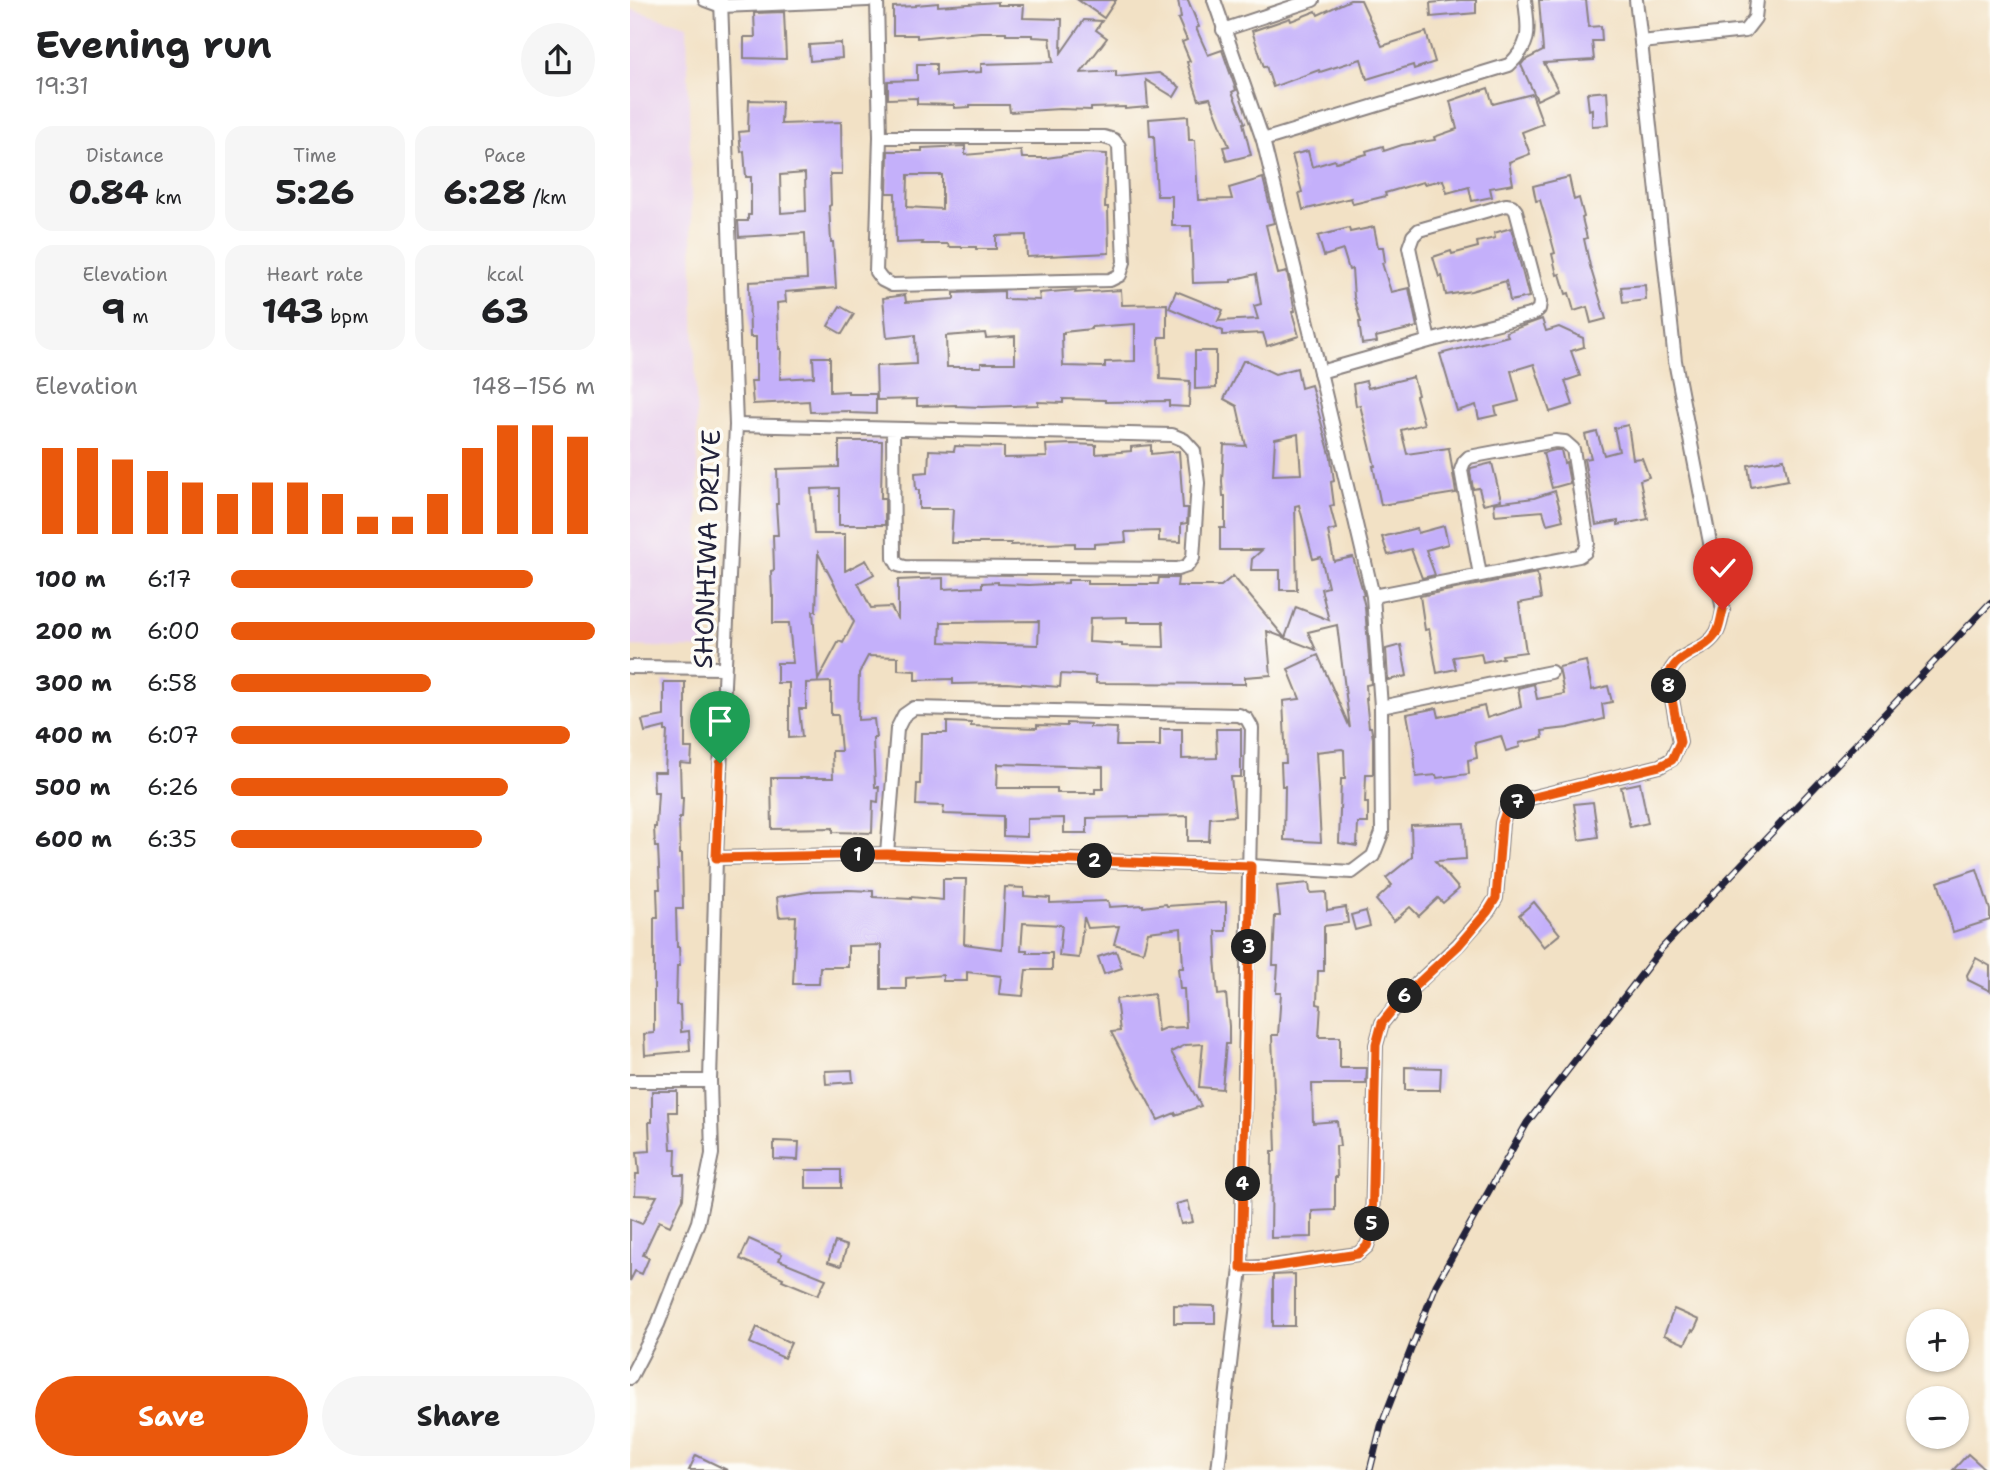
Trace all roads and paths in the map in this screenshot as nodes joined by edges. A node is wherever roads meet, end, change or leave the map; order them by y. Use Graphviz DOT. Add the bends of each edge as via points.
graph roads {
  1 [pos="705,0"];
  2 [pos="868,0"];
  3 [pos="877,0"];
  4 [pos="1214,0"];
  5 [pos="1313,0"];
  6 [pos="1525,0"];
  7 [pos="1636,0"];
  8 [pos="1757,0"];
  9 [pos="721,3"];
  10 [pos="1223,30"];
  11 [pos="1641,42"];
  12 [pos="880,137"];
  13 [pos="1263,140"];
  14 [pos="1429,341"];
  15 [pos="1321,372"];
  16 [pos="736,425"];
  17 [pos="894,429"];
  18 [pos="1480,575"];
  19 [pos="1373,596"];
  20 [pos="630,667"];
  21 [pos="724,668"];
  22 [pos="1551,672"];
  23 [pos="1381,707"];
  24 [pos="887,854"];
  25 [pos="716,858"];
  26 [pos="1251,866"];
  27 [pos="630,1081"];
  28 [pos="710,1081"];
  29 [pos="1241,1268"];
  30 [pos="630,1378"];
  31 [pos="1218,1470"];
  1 -- 9 [label="street"];
  2 -- 9 [label="street"];
  3 -- 12 [label="street"];
  4 -- 10 [label="street"];
  5 -- 10 [label="street"];
  6 -- 13 [label="street" via="1529,35 1509,65"];
  7 -- 11 [label="street"];
  8 -- 11 [label="street" via="1755,18 1745,31"];
  9 -- 16 [label="street, SHONHIWA DRIVE"];
  10 -- 13 [label="street"];
  11 -- 29 [label="street" via="1675,361 1723,610 1717,632 1671,668 1668,678 1680,742 1672,760 1507,808 1496,898 1458,946 1382,1023 1376,1045 1372,1231 1367,1246 1358,1254"];
  12 -- 12 [label="street" via="876,272 882,280 892,285 1096,281 1120,275 1124,262 1119,146 1114,140"];
  13 -- 15 [label="street"];
  14 -- 14 [label="street" via="1539,309 1516,211 1511,206 1419,230 1413,236 1409,247"];
  14 -- 15 [label="street"];
  15 -- 19 [label="street"];
  16 -- 17 [label="street"];
  16 -- 21 [label="street, SHONHIWA DRIVE"];
  17 -- 17 [label="street" via="1172,435 1184,439 1194,451 1198,483 1193,558 1178,569 898,565 894,558"];
  18 -- 18 [label="street" via="1585,552 1588,543 1573,449 1564,442 1469,457 1464,462 1461,470"];
  18 -- 19 [label="street"];
  19 -- 23 [label="street"];
  20 -- 21 [label="street"];
  21 -- 25 [label="street, SHONHIWA DRIVE"];
  22 -- 23 [label="street"];
  23 -- 26 [label="street" via="1382,833 1373,856 1352,872"];
  24 -- 25 [label="street"];
  24 -- 26 [label="street"];
  24 -- 26 [label="street" via="897,729 914,708 1240,715 1252,728"];
  25 -- 28 [label="street, SHONHIWA DRIVE"];
  26 -- 29 [label="street"];
  27 -- 28 [label="street"];
  28 -- 30 [label="street, SHONHIWA DRIVE" via="712,1154 698,1222 659,1324"];
  29 -- 31 [label="street"];
}
